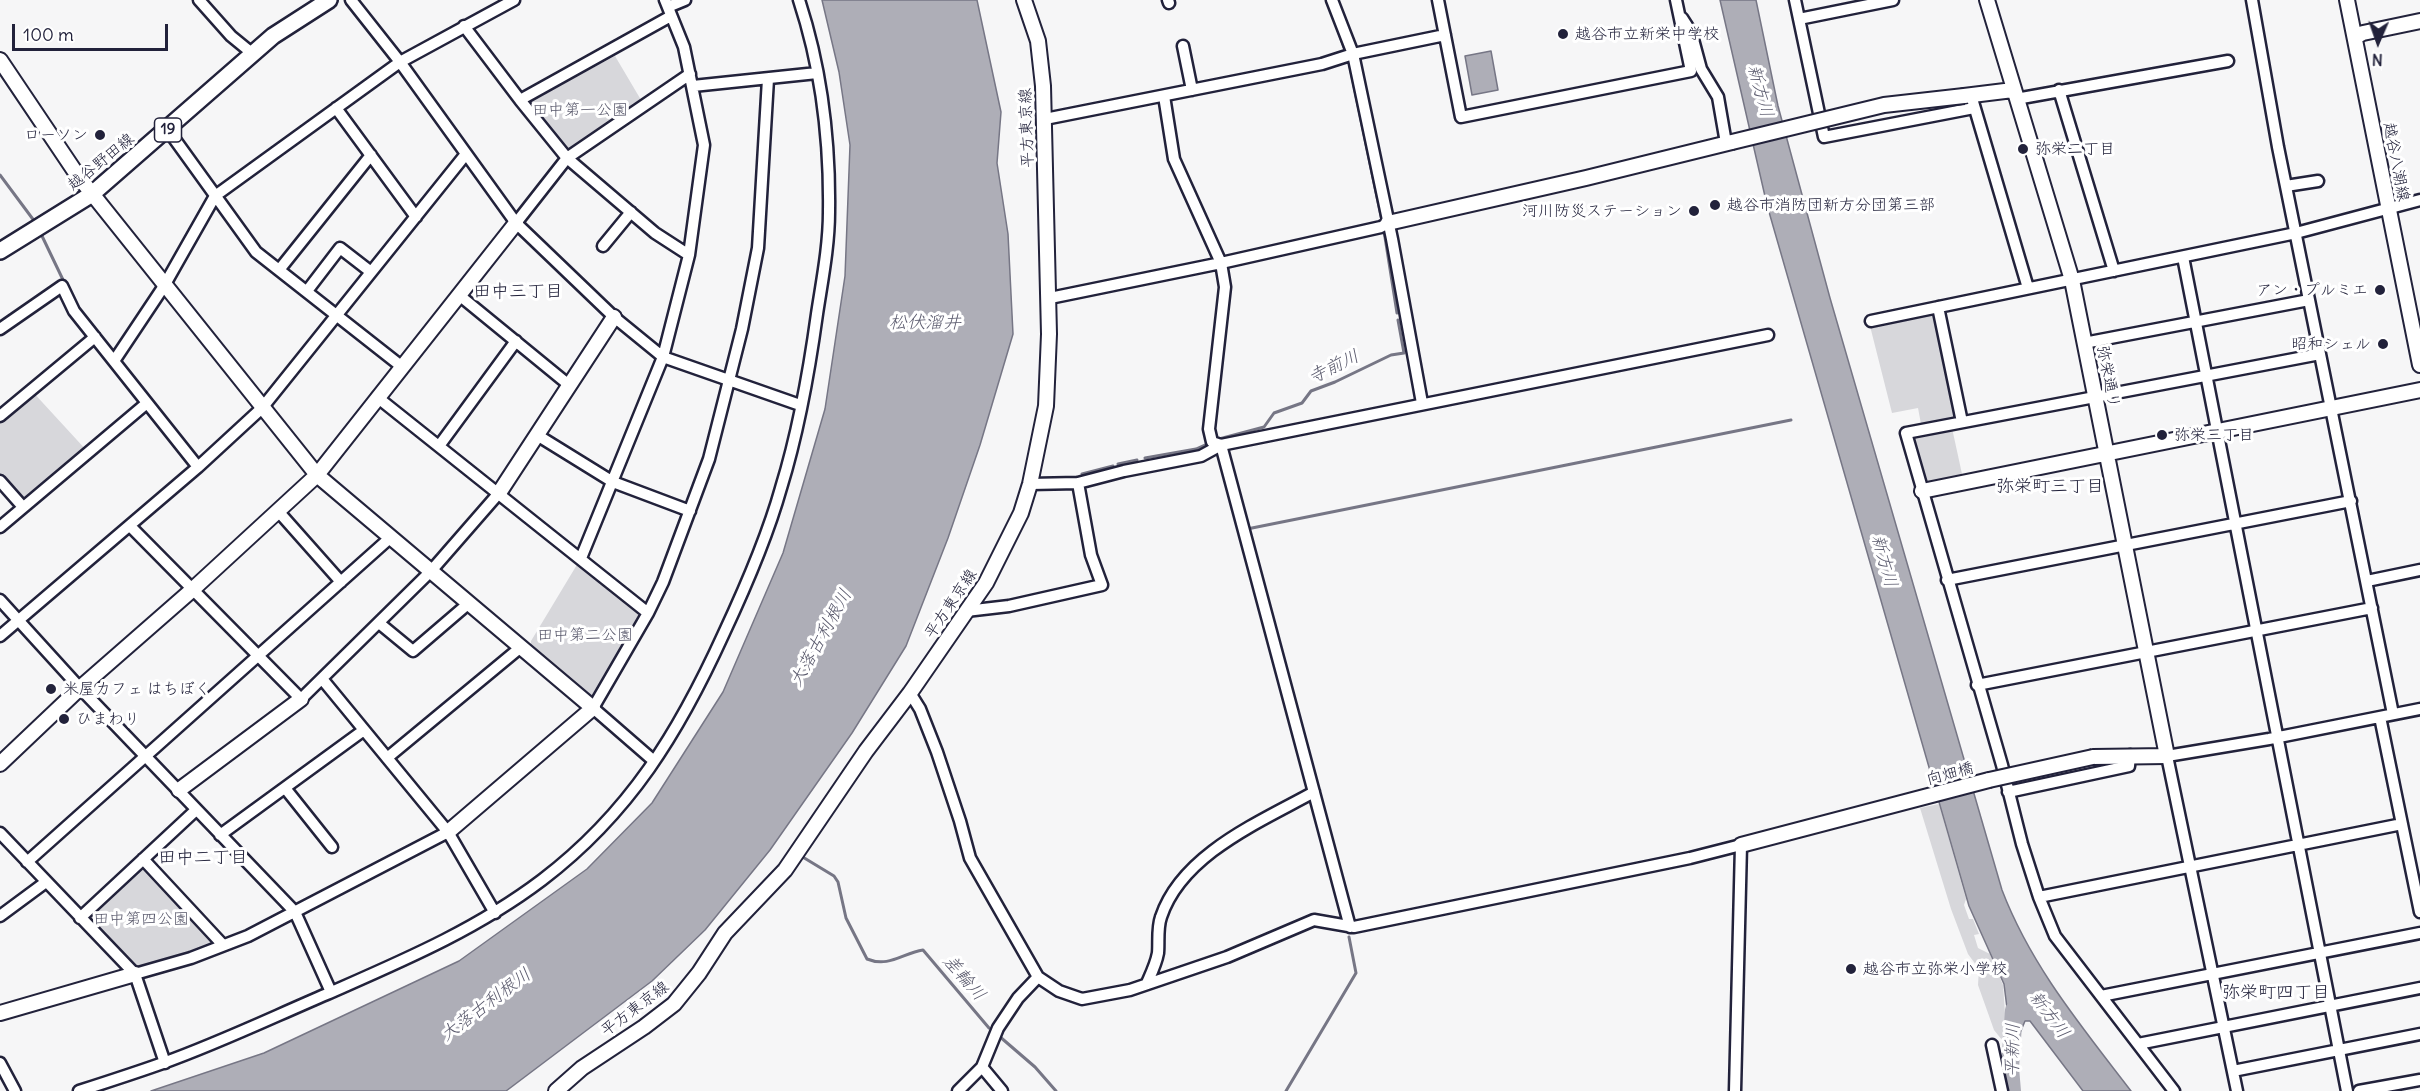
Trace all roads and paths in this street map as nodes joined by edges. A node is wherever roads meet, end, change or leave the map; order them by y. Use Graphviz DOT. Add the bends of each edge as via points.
graph roads {
  1 [pos="199,0"];
  2 [pos="329,0"];
  3 [pos="351,0"];
  4 [pos="514,0"];
  5 [pos="685,0"];
  6 [pos="799,0"];
  7 [pos="1024,0"];
  8 [pos="1332,0"];
  9 [pos="1438,0"];
  10 [pos="1676,0"];
  11 [pos="1795,0"];
  12 [pos="1893,0"];
  13 [pos="1986,0"];
  14 [pos="2252,0"];
  15 [pos="2348,0"];
  16 [pos="668,7"];
  17 [pos="1678,12"];
  18 [pos="1799,19"];
  19 [pos="2420,21"];
  20 [pos="464,26"];
  21 [pos="1445,35"];
  22 [pos="2355,37"];
  23 [pos="1183,46"];
  24 [pos="253,54"];
  25 [pos="1353,54"];
  26 [pos="0,60"];
  27 [pos="2228,60"];
  28 [pos="400,62"];
  29 [pos="817,73"];
  30 [pos="690,74"];
  31 [pos="768,79"];
  32 [pos="693,86"];
  33 [pos="1192,90"];
  34 [pos="2059,90"];
  35 [pos="2014,95"];
  36 [pos="1164,96"];
  37 [pos="520,100"];
  38 [pos="1970,100"];
  39 [pos="336,108"];
  40 [pos="1045,119"];
  41 [pos="168,130"];
  42 [pos="1729,142"];
  43 [pos="466,154"];
  44 [pos="371,155"];
  45 [pos="567,158"];
  46 [pos="2318,181"];
  47 [pos="2286,186"];
  48 [pos="92,194"];
  49 [pos="215,196"];
  50 [pos="2420,200"];
  51 [pos="2389,209"];
  52 [pos="631,212"];
  53 [pos="416,216"];
  54 [pos="516,223"];
  55 [pos="1388,223"];
  56 [pos="2296,233"];
  57 [pos="603,246"];
  58 [pos="0,251"];
  59 [pos="689,255"];
  60 [pos="2183,257"];
  61 [pos="1221,263"];
  62 [pos="279,270"];
  63 [pos="2114,271"];
  64 [pos="371,273"];
  65 [pos="2072,280"];
  66 [pos="164,286"];
  67 [pos="2028,288"];
  68 [pos="307,291"];
  69 [pos="459,295"];
  70 [pos="1050,298"];
  71 [pos="2309,300"];
  72 [pos="1938,307"];
  73 [pos="337,315"];
  74 [pos="614,317"];
  75 [pos="1871,321"];
  76 [pos="2196,322"];
  77 [pos="0,329"];
  78 [pos="1768,335"];
  79 [pos="95,336"];
  80 [pos="516,341"];
  81 [pos="2084,343"];
  82 [pos="2320,354"];
  83 [pos="663,357"];
  84 [pos="114,361"];
  85 [pos="2420,365"];
  86 [pos="402,366"];
  87 [pos="2207,375"];
  88 [pos="728,380"];
  89 [pos="569,385"];
  90 [pos="2420,390"];
  91 [pos="377,397"];
  92 [pos="2095,397"];
  93 [pos="147,403"];
  94 [pos="1422,404"];
  95 [pos="800,405"];
  96 [pos="262,408"];
  97 [pos="2332,408"];
  98 [pos="0,416"];
  99 [pos="1962,422"];
  100 [pos="2217,431"];
  101 [pos="537,435"];
  102 [pos="1221,445"];
  103 [pos="439,446"];
  104 [pos="2106,454"];
  105 [pos="198,467"];
  106 [pos="317,475"];
  107 [pos="0,481"];
  108 [pos="614,482"];
  109 [pos="1078,483"];
  110 [pos="1030,484"];
  111 [pos="1922,491"];
  112 [pos="499,493"];
  113 [pos="2351,501"];
  114 [pos="23,507"];
  115 [pos="278,511"];
  116 [pos="690,511"];
  117 [pos="2236,523"];
  118 [pos="130,526"];
  119 [pos="0,527"];
  120 [pos="391,537"];
  121 [pos="2125,545"];
  122 [pos="581,558"];
  123 [pos="2420,570"];
  124 [pos="431,571"];
  125 [pos="1947,580"];
  126 [pos="2367,581"];
  127 [pos="341,582"];
  128 [pos="192,590"];
  129 [pos="0,600"];
  130 [pos="470,603"];
  131 [pos="2372,608"];
  132 [pos="966,611"];
  133 [pos="648,613"];
  134 [pos="18,621"];
  135 [pos="379,623"];
  136 [pos="2258,630"];
  137 [pos="0,636"];
  138 [pos="521,647"];
  139 [pos="2147,652"];
  140 [pos="257,656"];
  141 [pos="323,680"];
  142 [pos="1977,685"];
  143 [pos="80,688"];
  144 [pos="910,693"];
  145 [pos="301,699"];
  146 [pos="593,708"];
  147 [pos="2420,709"];
  148 [pos="2393,714"];
  149 [pos="2380,717"];
  150 [pos="364,730"];
  151 [pos="2277,737"];
  152 [pos="2130,756"];
  153 [pos="2167,756"];
  154 [pos="146,757"];
  155 [pos="387,758"];
  156 [pos="654,761"];
  157 [pos="0,765"];
  158 [pos="285,788"];
  159 [pos="179,790"];
  160 [pos="1314,792"];
  161 [pos="2008,792"];
  162 [pos="196,810"];
  163 [pos="2402,824"];
  164 [pos="448,832"];
  165 [pos="0,833"];
  166 [pos="220,836"];
  167 [pos="2299,844"];
  168 [pos="1741,845"];
  169 [pos="332,847"];
  170 [pos="143,859"];
  171 [pos="27,862"];
  172 [pos="2191,866"];
  173 [pos="46,882"];
  174 [pos="2418,893"];
  175 [pos="2039,897"];
  176 [pos="295,912"];
  177 [pos="2420,912"];
  178 [pos="495,913"];
  179 [pos="0,916"];
  180 [pos="80,918"];
  181 [pos="1350,927"];
  182 [pos="2420,933"];
  183 [pos="223,945"];
  184 [pos="2320,952"];
  185 [pos="2213,973"];
  186 [pos="135,974"];
  187 [pos="1038,977"];
  188 [pos="1147,983"];
  189 [pos="2420,988"];
  190 [pos="331,992"];
  191 [pos="2101,996"];
  192 [pos="2331,1006"];
  193 [pos="0,1013"];
  194 [pos="2224,1027"];
  195 [pos="2420,1034"];
  196 [pos="2138,1044"];
  197 [pos="1992,1045"];
  198 [pos="2340,1050"];
  199 [pos="0,1063"];
  200 [pos="165,1063"];
  201 [pos="982,1067"];
  202 [pos="2233,1071"];
  203 [pos="2420,1080"];
  204 [pos="562,1088"];
  205 [pos="15,1091"];
  206 [pos="79,1091"];
  207 [pos="958,1091"];
  208 [pos="1002,1091"];
  209 [pos="1735,1091"];
  210 [pos="2002,1091"];
  211 [pos="2174,1091"];
  212 [pos="2237,1091"];
  213 [pos="2348,1091"];
  214 [pos="2359,1091"];
  1 -- 24 [label="street"];
  2 -- 24 [label="main road, 越谷野田線 / 19" via="282,29"];
  3 -- 28 [label="street"];
  4 -- 20 [label="street"];
  5 -- 16 [label="street"];
  6 -- 29 [label="street"];
  7 -- 40 [label="street, 平方東京線" via="1038,42"];
  8 -- 25 [label="street"];
  9 -- 21 [label="street"];
  10 -- 17 [label="street"];
  11 -- 18 [label="street"];
  12 -- 18 [label="street"];
  13 -- 35 [label="street, 弥栄通り"];
  14 -- 47 [label="street"];
  15 -- 22 [label="street, 越谷八潮線"];
  16 -- 30 [label="street"];
  16 -- 37 [label="street"];
  17 -- 21 [label="street" via="1691,70 1461,117"];
  17 -- 42 [label="street" via="1691,32 1701,69 1718,97"];
  18 -- 38 [label="street" via="1824,137"];
  19 -- 22 [label="street"];
  20 -- 28 [label="street"];
  20 -- 37 [label="street"];
  21 -- 25 [label="street"];
  22 -- 51 [label="street, 越谷八潮線"];
  23 -- 33 [label="street"];
  24 -- 41 [label="main road, 越谷野田線 / 19"];
  25 -- 33 [label="street"];
  25 -- 55 [label="street"];
  26 -- 48 [label="street"];
  27 -- 34 [label="street"];
  28 -- 39 [label="street"];
  28 -- 43 [label="street"];
  29 -- 31 [label="street"];
  29 -- 95 [label="street" via="828,156 829,215 812,354"];
  30 -- 32 [label="street"];
  30 -- 45 [label="street"];
  31 -- 32 [label="street"];
  31 -- 88 [label="street" via="758,248"];
  32 -- 59 [label="street" via="704,146"];
  33 -- 36 [label="street"];
  34 -- 35 [label="street"];
  34 -- 63 [label="street"];
  35 -- 38 [label="street"];
  35 -- 65 [label="street, 弥栄通り"];
  36 -- 40 [label="street"];
  36 -- 61 [label="street" via="1174,159"];
  37 -- 45 [label="street"];
  38 -- 42 [label="street, bridge" via="1884,105"];
  38 -- 67 [label="street"];
  39 -- 44 [label="street"];
  39 -- 49 [label="street"];
  40 -- 70 [label="street, 平方東京線"];
  41 -- 48 [label="main road, 越谷野田線 / 19"];
  41 -- 49 [label="street"];
  42 -- 55 [label="street"];
  43 -- 53 [label="street"];
  43 -- 54 [label="street"];
  44 -- 53 [label="street"];
  44 -- 62 [label="street"];
  45 -- 52 [label="street"];
  45 -- 54 [label="street"];
  46 -- 47 [label="street"];
  47 -- 56 [label="street"];
  48 -- 58 [label="main road, 越谷野田線 / 19"];
  48 -- 66 [label="street"];
  49 -- 62 [label="street" via="256,252"];
  49 -- 66 [label="street"];
  50 -- 51 [label="street"];
  51 -- 56 [label="street"];
  51 -- 85 [label="street, 越谷八潮線"];
  52 -- 57 [label="street"];
  52 -- 59 [label="street"];
  53 -- 64 [label="street"];
  54 -- 69 [label="street"];
  54 -- 74 [label="street"];
  55 -- 61 [label="street"];
  55 -- 94 [label="street"];
  56 -- 60 [label="street"];
  56 -- 71 [label="street"];
  59 -- 83 [label="street"];
  60 -- 63 [label="street"];
  60 -- 76 [label="street"];
  61 -- 70 [label="street"];
  61 -- 102 [label="street" via="1225,287 1209,429 1212,442"];
  62 -- 68 [label="street"];
  63 -- 65 [label="street"];
  64 -- 68 [label="street" via="340,248"];
  64 -- 73 [label="street"];
  65 -- 67 [label="street"];
  65 -- 81 [label="street, 弥栄通り"];
  66 -- 84 [label="street"];
  66 -- 96 [label="street"];
  67 -- 72 [label="street"];
  68 -- 73 [label="street"];
  69 -- 80 [label="street"];
  69 -- 86 [label="street"];
  70 -- 110 [label="street, 平方東京線" via="1046,406"];
  71 -- 76 [label="street"];
  71 -- 82 [label="street"];
  72 -- 75 [label="street"];
  72 -- 99 [label="street"];
  73 -- 86 [label="street"];
  73 -- 96 [label="street"];
  74 -- 83 [label="street"];
  74 -- 89 [label="street"];
  76 -- 81 [label="street"];
  76 -- 87 [label="street"];
  77 -- 79 [label="street" via="62,286 74,311"];
  78 -- 94 [label="street"];
  79 -- 84 [label="street"];
  79 -- 98 [label="street"];
  80 -- 89 [label="street"];
  80 -- 103 [label="street"];
  81 -- 92 [label="street, 弥栄通り"];
  82 -- 87 [label="street"];
  82 -- 97 [label="street"];
  83 -- 88 [label="street"];
  83 -- 108 [label="street"];
  84 -- 93 [label="street"];
  86 -- 91 [label="street"];
  87 -- 92 [label="street"];
  87 -- 100 [label="street"];
  88 -- 95 [label="street"];
  88 -- 116 [label="street" via="709,459"];
  89 -- 101 [label="street"];
  90 -- 97 [label="street"];
  91 -- 103 [label="street"];
  91 -- 106 [label="street"];
  92 -- 99 [label="street"];
  92 -- 104 [label="street, 弥栄通り"];
  93 -- 105 [label="street"];
  93 -- 114 [label="street"];
  94 -- 102 [label="street"];
  95 -- 156 [label="street" via="781,488 746,586 698,690"];
  96 -- 105 [label="street"];
  96 -- 106 [label="street"];
  97 -- 100 [label="street"];
  97 -- 113 [label="street"];
  99 -- 111 [label="street" via="1906,433"];
  100 -- 104 [label="street"];
  100 -- 117 [label="street"];
  101 -- 108 [label="street"];
  101 -- 112 [label="street"];
  102 -- 109 [label="street" via="1201,456"];
  102 -- 160 [label="street"];
  103 -- 112 [label="street"];
  104 -- 111 [label="street"];
  104 -- 121 [label="street, 弥栄通り"];
  105 -- 118 [label="street"];
  106 -- 115 [label="street"];
  106 -- 120 [label="street"];
  107 -- 114 [label="street"];
  108 -- 116 [label="street"];
  108 -- 122 [label="street"];
  109 -- 110 [label="street"];
  109 -- 132 [label="street" via="1090,555 1102,585 1009,606"];
  110 -- 132 [label="street, 平方東京線" via="1005,549"];
  111 -- 125 [label="street"];
  112 -- 122 [label="street"];
  112 -- 124 [label="street"];
  113 -- 117 [label="street"];
  113 -- 126 [label="street"];
  114 -- 119 [label="street"];
  115 -- 127 [label="street"];
  115 -- 128 [label="street"];
  116 -- 133 [label="street"];
  117 -- 121 [label="street"];
  117 -- 136 [label="street"];
  118 -- 128 [label="street"];
  118 -- 134 [label="street"];
  120 -- 124 [label="street"];
  120 -- 127 [label="street"];
  121 -- 125 [label="street"];
  121 -- 139 [label="street, 弥栄通り"];
  122 -- 133 [label="street"];
  123 -- 126 [label="street"];
  124 -- 130 [label="street"];
  124 -- 135 [label="street"];
  125 -- 142 [label="street"];
  126 -- 131 [label="street"];
  127 -- 140 [label="street"];
  128 -- 140 [label="street"];
  128 -- 143 [label="street"];
  129 -- 134 [label="street"];
  130 -- 135 [label="street" via="412,651"];
  130 -- 138 [label="street"];
  131 -- 136 [label="street"];
  131 -- 148 [label="street"];
  132 -- 144 [label="street, 平方東京線"];
  133 -- 146 [label="street"];
  134 -- 137 [label="street"];
  134 -- 143 [label="street"];
  135 -- 141 [label="street"];
  136 -- 139 [label="street"];
  136 -- 151 [label="street"];
  138 -- 146 [label="street"];
  138 -- 155 [label="street"];
  139 -- 142 [label="street"];
  139 -- 153 [label="street, 弥栄通り"];
  140 -- 145 [label="street"];
  140 -- 154 [label="street"];
  141 -- 145 [label="street"];
  141 -- 150 [label="street"];
  142 -- 161 [label="street"];
  143 -- 154 [label="street"];
  143 -- 157 [label="street"];
  144 -- 187 [label="street" via="937,752 970,858"];
  144 -- 204 [label="street, 平方東京線" via="866,750 785,870 725,933 674,1004 582,1068"];
  145 -- 159 [label="street"];
  146 -- 156 [label="street"];
  146 -- 164 [label="street"];
  147 -- 148 [label="street"];
  148 -- 149 [label="street"];
  149 -- 151 [label="street"];
  149 -- 163 [label="street"];
  150 -- 155 [label="street"];
  150 -- 158 [label="street"];
  151 -- 153 [label="street"];
  151 -- 167 [label="street"];
  152 -- 153 [label="street, 向畑橋"];
  152 -- 161 [label="street" via="2130,766"];
  152 -- 168 [label="street, 向畑橋, bridge" via="2093,757 1989,780"];
  153 -- 172 [label="street"];
  154 -- 159 [label="street"];
  154 -- 171 [label="street"];
  155 -- 164 [label="street"];
  156 -- 178 [label="street" via="589,840"];
  158 -- 166 [label="street"];
  158 -- 169 [label="street"];
  159 -- 162 [label="street"];
  160 -- 181 [label="street"];
  160 -- 188 [label="street" via="1220,844 1188,875 1168,900 1160,919 1158,955"];
  161 -- 175 [label="street"];
  162 -- 166 [label="street"];
  162 -- 170 [label="street"];
  163 -- 167 [label="street"];
  163 -- 174 [label="street"];
  164 -- 176 [label="street"];
  164 -- 178 [label="street"];
  165 -- 171 [label="street"];
  166 -- 176 [label="street"];
  167 -- 172 [label="street"];
  167 -- 184 [label="street"];
  168 -- 181 [label="street"];
  168 -- 209 [label="street"];
  170 -- 180 [label="street"];
  170 -- 183 [label="street"];
  171 -- 173 [label="street"];
  172 -- 175 [label="street"];
  172 -- 185 [label="street"];
  173 -- 179 [label="street"];
  173 -- 180 [label="street"];
  174 -- 177 [label="street"];
  175 -- 191 [label="street" via="2055,936"];
  176 -- 183 [label="street"];
  176 -- 190 [label="street"];
  178 -- 190 [label="street" via="425,951"];
  180 -- 186 [label="street"];
  181 -- 188 [label="street" via="1314,920 1227,957"];
  182 -- 184 [label="street"];
  183 -- 186 [label="street"];
  184 -- 185 [label="street"];
  184 -- 192 [label="street"];
  185 -- 191 [label="street"];
  185 -- 194 [label="street"];
  186 -- 193 [label="street"];
  186 -- 200 [label="street"];
  187 -- 188 [label="street" via="1059,991 1082,999"];
  187 -- 201 [label="street" via="998,1028"];
  189 -- 192 [label="street"];
  190 -- 200 [label="street"];
  191 -- 196 [label="street"];
  192 -- 194 [label="street"];
  192 -- 198 [label="street"];
  194 -- 196 [label="street"];
  194 -- 202 [label="street"];
  195 -- 198 [label="street"];
  196 -- 211 [label="street"];
  197 -- 210 [label="street"];
  198 -- 202 [label="street"];
  198 -- 213 [label="street"];
  199 -- 205 [label="street"];
  200 -- 206 [label="street"];
  201 -- 207 [label="street"];
  201 -- 208 [label="street"];
  202 -- 212 [label="street"];
  203 -- 214 [label="street"];
}
